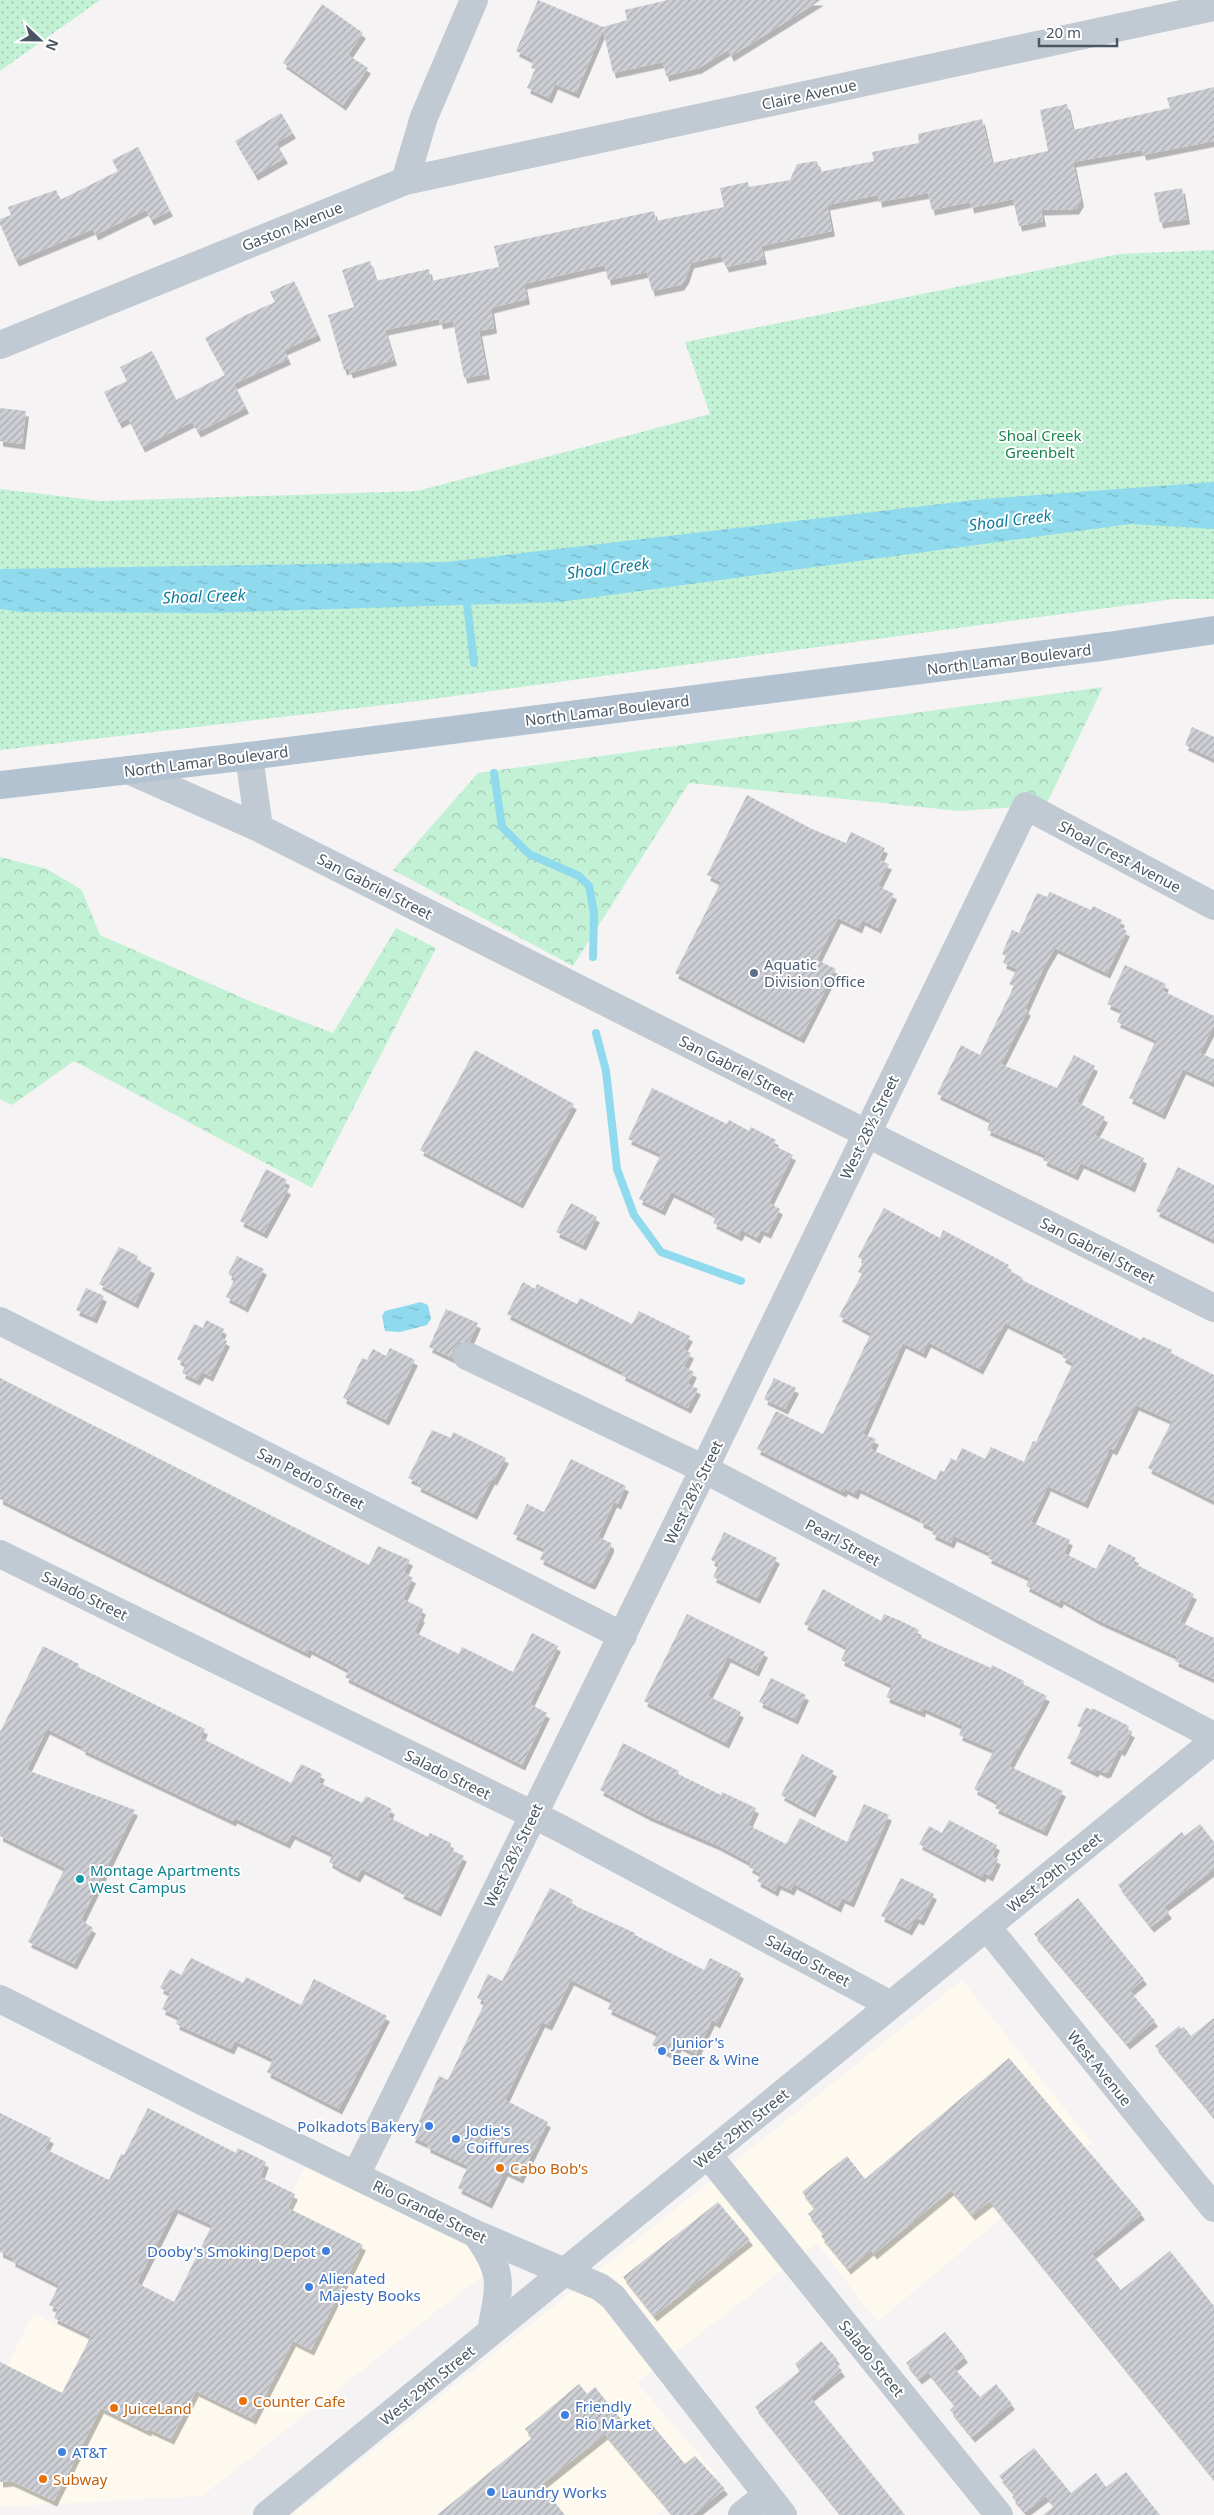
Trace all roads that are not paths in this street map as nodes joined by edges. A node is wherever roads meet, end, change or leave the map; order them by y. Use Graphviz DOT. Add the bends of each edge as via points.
graph roads {
  1 [pos="474,0"];
  2 [pos="1214,7"];
  3 [pos="404,181"];
  4 [pos="0,345"];
  5 [pos="1214,630"];
  6 [pos="249,756"];
  7 [pos="128,770"];
  8 [pos="0,785"];
  9 [pos="1026,806"];
  10 [pos="259,828"];
  11 [pos="1214,906"];
  12 [pos="866,1134"];
  13 [pos="1214,1308"];
  14 [pos="0,1321"];
  15 [pos="467,1356"];
  16 [pos="704,1469"];
  17 [pos="0,1554"];
  18 [pos="623,1636"];
  19 [pos="1214,1736"];
  20 [pos="1214,1741"];
  21 [pos="533,1814"];
  22 [pos="987,1928"];
  23 [pos="0,1999"];
  24 [pos="891,2005"];
  25 [pos="708,2155"];
  26 [pos="356,2175"];
  27 [pos="1214,2208"];
  28 [pos="476,2234"];
  29 [pos="566,2272"];
  30 [pos="491,2332"];
  31 [pos="775,2505"];
  32 [pos="267,2515"];
  33 [pos="742,2515"];
  34 [pos="999,2515"];
  1 -- 3 [label="street" via="424,117"];
  2 -- 3 [label="street, Claire Avenue"];
  3 -- 4 [label="street, Gaston Avenue"];
  5 -- 6 [label="main road, North Lamar Boulevard" via="1099,648"];
  6 -- 7 [label="main road, North Lamar Boulevard"];
  6 -- 10 [label="street"];
  7 -- 8 [label="main road, North Lamar Boulevard"];
  7 -- 10 [label="street, San Gabriel Street"];
  9 -- 11 [label="street, Shoal Crest Avenue"];
  9 -- 12 [label="street, West 28½ Street"];
  10 -- 12 [label="street, San Gabriel Street"];
  12 -- 13 [label="street, San Gabriel Street"];
  12 -- 16 [label="street, West 28½ Street"];
  14 -- 18 [label="street, San Pedro Street"];
  15 -- 16 [label="street, Pearl Street"];
  16 -- 18 [label="street, West 28½ Street"];
  16 -- 19 [label="street, Pearl Street"];
  17 -- 21 [label="street, Salado Street"];
  18 -- 21 [label="street, West 28½ Street"];
  20 -- 22 [label="street, West 29th Street"];
  21 -- 24 [label="street, Salado Street"];
  21 -- 26 [label="street, West 28½ Street"];
  22 -- 24 [label="street, West 29th Street"];
  22 -- 27 [label="street, West Avenue"];
  23 -- 26 [label="street, Rio Grande Street"];
  24 -- 25 [label="street, West 29th Street"];
  25 -- 29 [label="street, West 29th Street"];
  25 -- 34 [label="street, Salado Street"];
  26 -- 28 [label="street, Rio Grande Street"];
  28 -- 29 [label="street, Rio Grande Street"];
  28 -- 30 [label="street" via="492,2256 498,2272"];
  29 -- 30 [label="street, West 29th Street"];
  29 -- 31 [label="street, Rio Grande Street" via="600,2287 613,2297"];
  30 -- 32 [label="street, West 29th Street"];
  31 -- 33 [label="street"];
}
